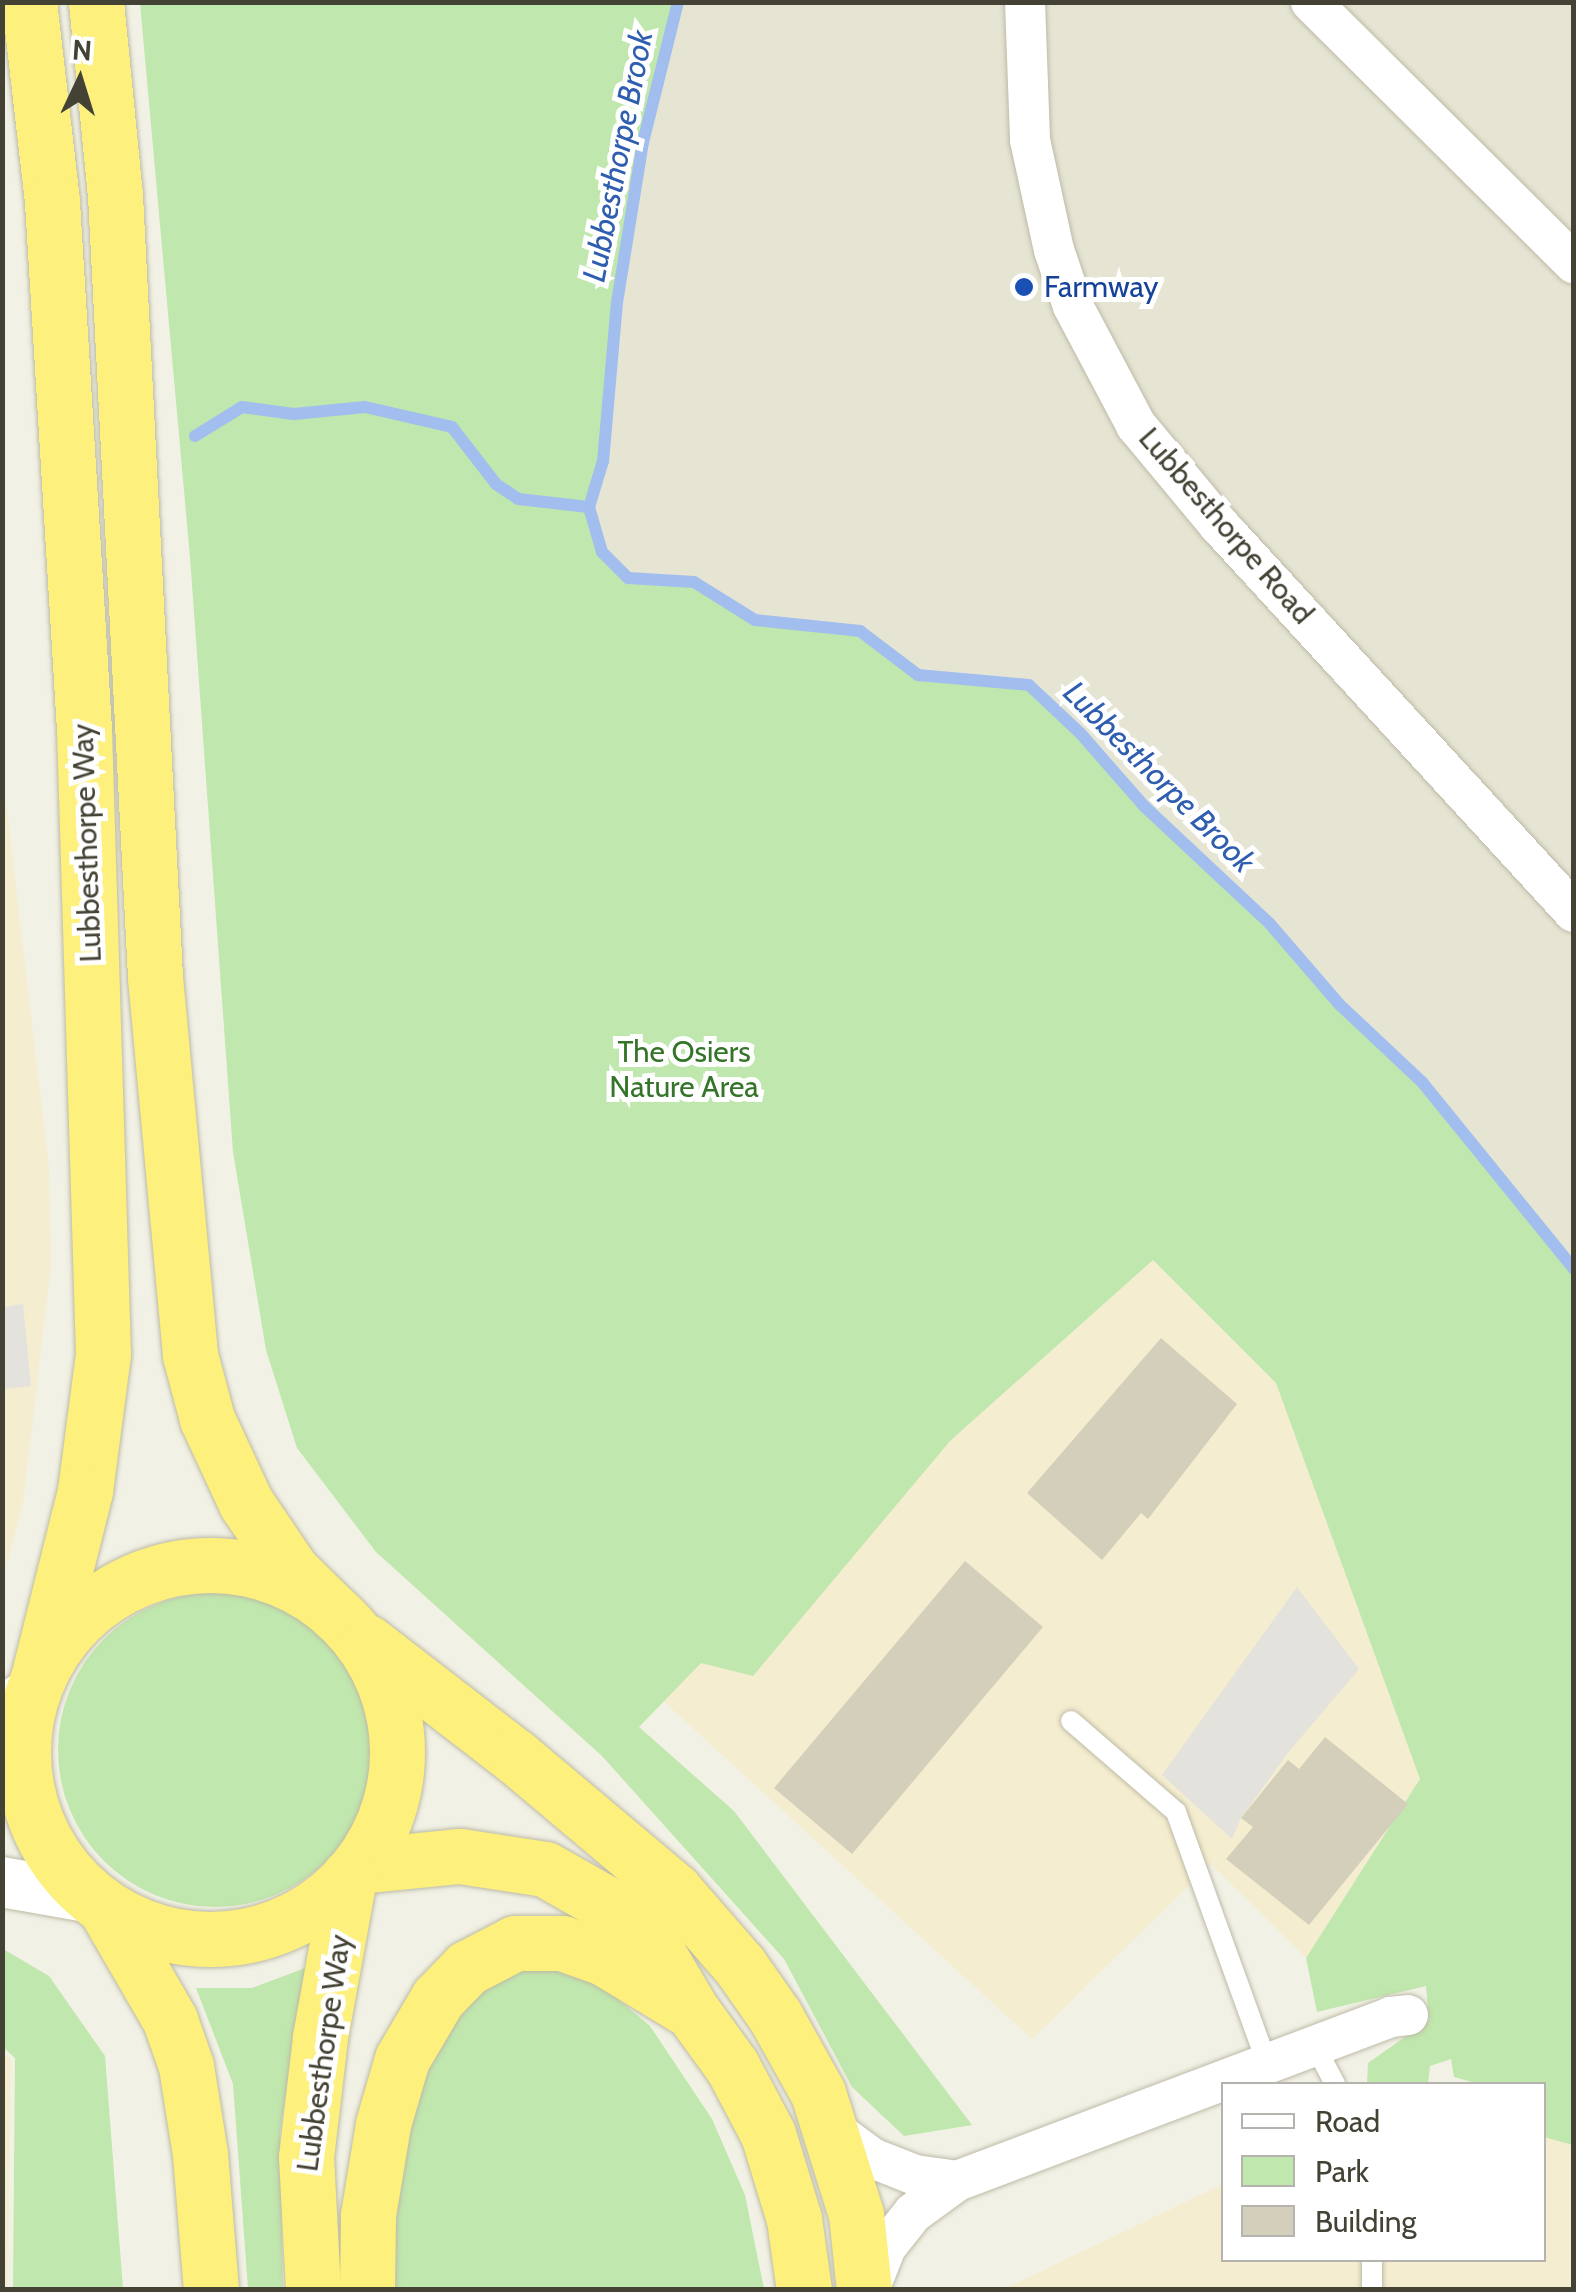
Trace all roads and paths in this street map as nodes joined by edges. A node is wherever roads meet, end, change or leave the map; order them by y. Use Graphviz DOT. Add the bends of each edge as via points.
graph roads {
  1 [pos="96,2"];
  2 [pos="1025,2"];
  3 [pos="1311,2"];
  4 [pos="29,17"];
  5 [pos="1574,263"];
  6 [pos="1574,912"];
  7 [pos="345,1623"];
  8 [pos="24,1694"];
  9 [pos="1071,1721"];
  10 [pos="354,1872"];
  11 [pos="2,1882"];
  12 [pos="98,1902"];
  13 [pos="692,2011"];
  14 [pos="1408,2014"];
  15 [pos="1315,2046"];
  16 [pos="1267,2064"];
  17 [pos="1334,2082"];
  18 [pos="830,2128"];
  19 [pos="957,2181"];
  20 [pos="1372,2262"];
  21 [pos="211,2290"];
  22 [pos="313,2290"];
  23 [pos="368,2290"];
  24 [pos="804,2290"];
  25 [pos="866,2290"];
  26 [pos="1372,2290"];
  1 -- 7 [label="highway, Lubbesthorpe Way" via="116,195 155,977 190,1355 213,1434 246,1503 292,1571"];
  2 -- 6 [label="street, Lubbesthorpe Road" via="1030,140 1054,250 1073,306 1136,425"];
  3 -- 5 [label="street"];
  4 -- 8 [label="highway, Lubbesthorpe Way" via="52,202 83,710 103,1354 85,1491"];
  7 -- 8 [label="highway" via="272,1576 222,1566 171,1569 102,1600 65,1634"];
  7 -- 10 [label="highway" via="380,1673 397,1747 392,1798"];
  7 -- 18 [label="highway" via="674,1890 775,2016"];
  8 -- 12 [label="highway, Lubbesthorpe Way" via="30,1805 62,1866"];
  9 -- 16 [label="lane" via="1176,1812"];
  10 -- 12 [label="highway" via="308,1912 232,1938 152,1930"];
  10 -- 13 [label="highway" via="460,1856 545,1869 612,1907 653,1946"];
  10 -- 22 [label="highway, Lubbesthorpe Way" via="320,2037 306,2157"];
  11 -- 12 [label="street"];
  12 -- 21 [label="highway" via="170,2020 186,2066"];
  13 -- 23 [label="highway" via="604,1958 562,1942 515,1943 467,1968 438,1998 402,2059 368,2215"];
  13 -- 24 [label="highway" via="732,2066 768,2134 794,2218"];
  14 -- 15 [label="street"];
  15 -- 16 [label="street"];
  15 -- 17 [label="lane"];
  16 -- 19 [label="street"];
  18 -- 19 [label="street" via="872,2158 915,2175"];
  18 -- 25 [label="highway" via="856,2214"];
  19 -- 25 [label="street" via="912,2213"];
  20 -- 26 [label="lane"];
}
